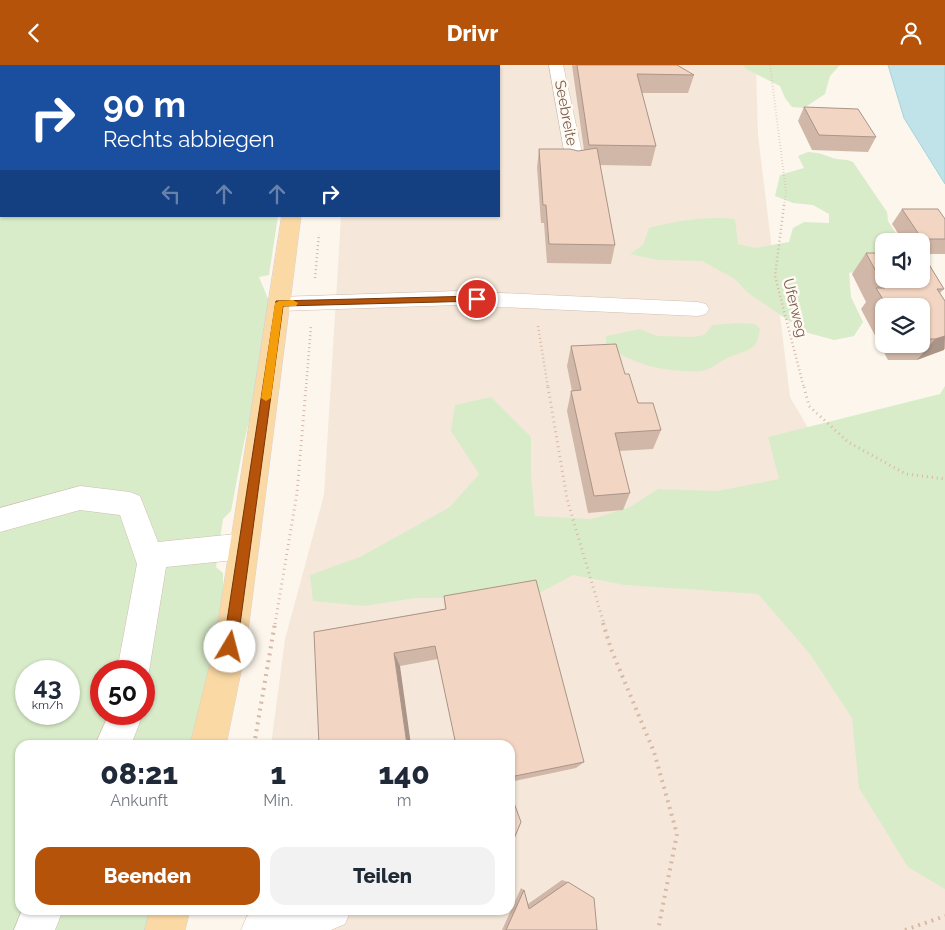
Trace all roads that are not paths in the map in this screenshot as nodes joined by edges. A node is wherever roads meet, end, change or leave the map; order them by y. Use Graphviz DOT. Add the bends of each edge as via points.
graph roads {
  1 [pos="556,65"];
  2 [pos="575,162"];
  3 [pos="292,217"];
  4 [pos="279,303"];
  5 [pos="698,309"];
  6 [pos="0,520"];
  7 [pos="245,546"];
  8 [pos="149,556"];
  9 [pos="135,660"];
  10 [pos="121,725"];
  11 [pos="115,740"];
  12 [pos="209,740"];
  13 [pos="41,915"];
  14 [pos="169,915"];
  15 [pos="310,920"];
  16 [pos="34,930"];
  17 [pos="165,930"];
  18 [pos="261,930"];
  1 -- 2 [label="street, Seebreite"];
  3 -- 4 [label="main road"];
  4 -- 5 [label="street" via="458,298"];
  4 -- 7 [label="main road"];
  6 -- 8 [label="street" via="80,498 130,504"];
  7 -- 8 [label="street"];
  7 -- 12 [label="main road" via="230,647"];
  8 -- 9 [label="street" via="152,564"];
  10 -- 11 [label="street"];
  13 -- 16 [label="street"];
  14 -- 17 [label="main road"];
  15 -- 18 [label="street"];
}
